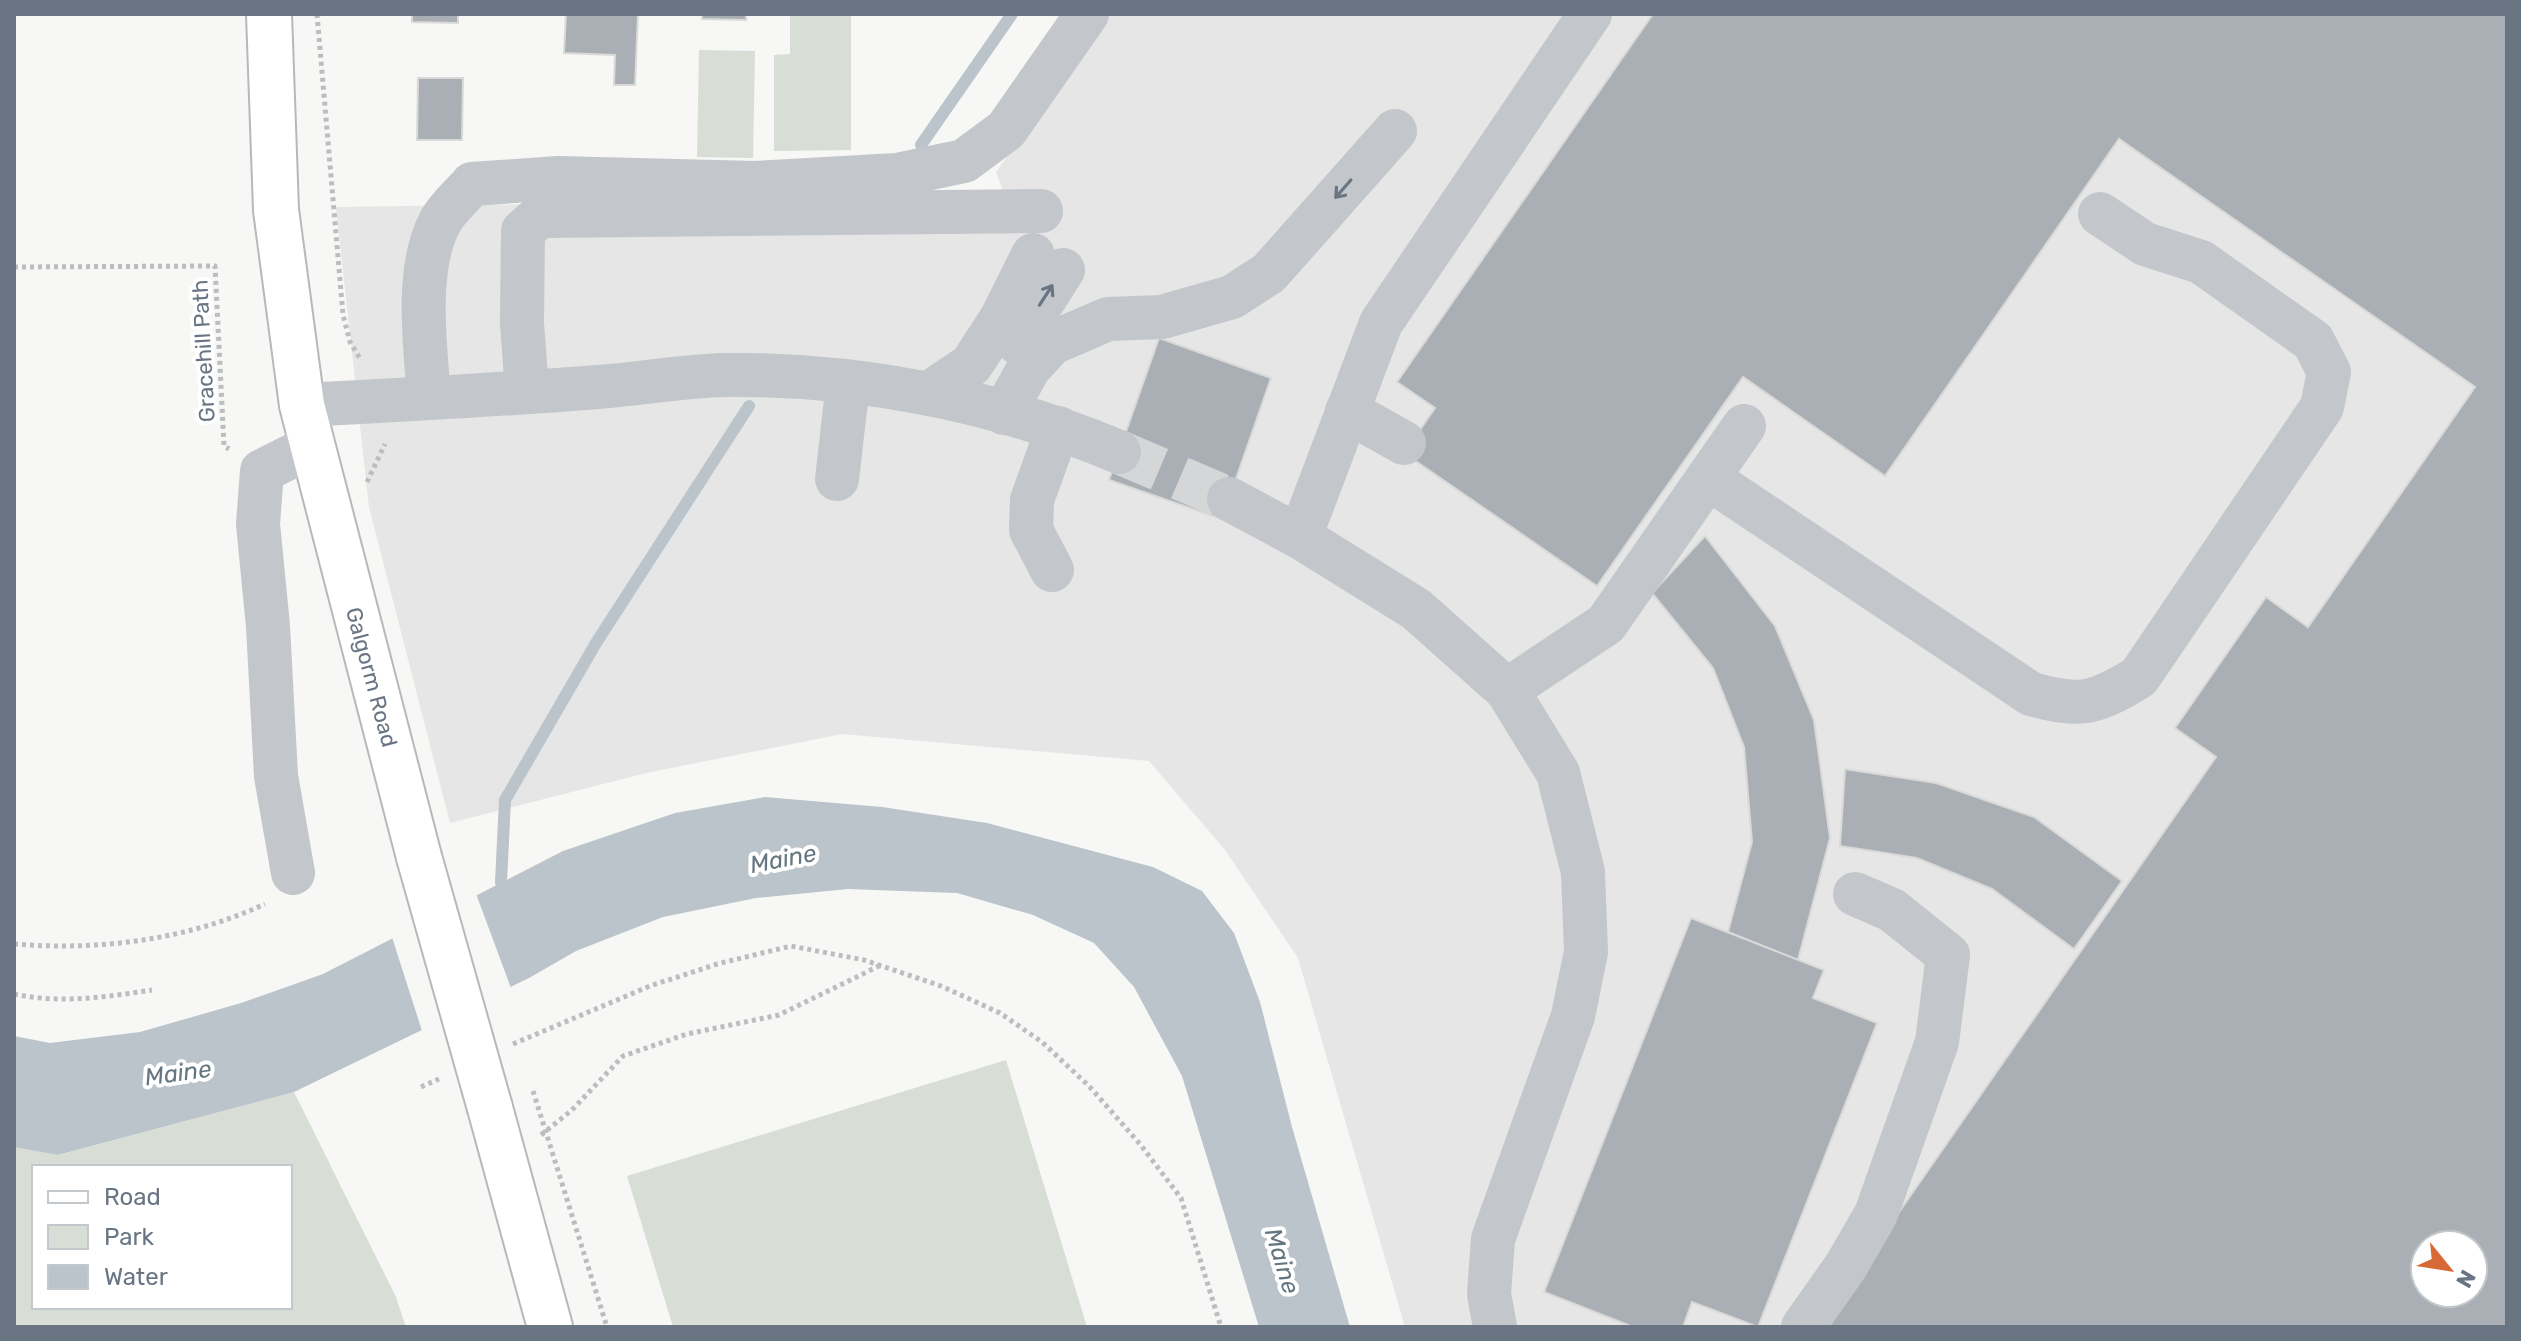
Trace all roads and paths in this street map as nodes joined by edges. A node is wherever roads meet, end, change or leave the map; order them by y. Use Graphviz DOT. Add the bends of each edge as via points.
graph roads {
  1 [pos="269,14"];
  2 [pos="1087,14"];
  3 [pos="1590,14"];
  4 [pos="1395,131"];
  5 [pos="1041,211"];
  6 [pos="2100,214"];
  7 [pos="1048,263"];
  8 [pos="14,267"];
  9 [pos="848,383"];
  10 [pos="527,391"];
  11 [pos="429,396"];
  12 [pos="998,411"];
  13 [pos="1347,411"];
  14 [pos="307,425"];
  15 [pos="1744,426"];
  16 [pos="1404,443"];
  17 [pos="1119,452"];
  18 [pos="262,471"];
  19 [pos="1708,478"];
  20 [pos="837,479"];
  21 [pos="1229,499"];
  22 [pos="1300,537"];
  23 [pos="1052,570"];
  24 [pos="1507,690"];
  25 [pos="293,873"];
  26 [pos="1855,894"];
  27 [pos="14,944"];
  28 [pos="881,965"];
  29 [pos="152,990"];
  30 [pos="14,994"];
  31 [pos="508,1047"];
  32 [pos="450,1073"];
  33 [pos="421,1087"];
  34 [pos="505,1162"];
  35 [pos="550,1327"];
  36 [pos="1221,1327"];
  37 [pos="1495,1327"];
  38 [pos="1803,1327"];
  1 -- 14 [label="main road, Galgorm Road" via="276,210"];
  2 -- 11 [label="lane" via="1006,130 964,161 897,175 755,183 558,178 472,184 441,220 428,250 424,327"];
  3 -- 13 [label="lane" via="1381,323"];
  4 -- 12 [label="lane, one-way" via="1269,273 1232,297 1118,330 1059,376"];
  5 -- 10 [label="lane" via="540,216 523,231"];
  6 -- 19 [label="lane" via="2145,244 2201,262 2313,341 2329,372 2322,407 2139,677 2107,697 2066,704 2031,694"];
  12 -- 7 [label="lane, one-way" via="995,377"];
  8 -- 18 [label="path, Gracehill Path" via="215,266 224,446"];
  9 -- 10 [label="lane" via="723,375"];
  9 -- 12 [label="lane" via="902,388"];
  9 -- 20 [label="lane"];
  10 -- 11 [label="lane"];
  11 -- 14 [label="lane"];
  12 -- 17 [label="lane"];
  12 -- 23 [label="lane" via="1032,500 1031,530"];
  13 -- 16 [label="lane"];
  13 -- 22 [label="lane"];
  14 -- 18 [label="lane"];
  14 -- 34 [label="main road, Galgorm Road, bridge"];
  15 -- 19 [label="lane"];
  18 -- 25 [label="lane" via="258,524 276,776"];
  19 -- 24 [label="lane" via="1606,624"];
  21 -- 22 [label="lane"];
  22 -- 24 [label="lane" via="1416,609"];
  24 -- 37 [label="lane" via="1558,773 1583,872 1586,952 1573,1016 1493,1239 1489,1294"];
  25 -- 27 [label="path" via="290,889 212,926 140,940"];
  26 -- 38 [label="lane" via="1892,910 1948,955 1937,1042 1876,1214"];
  28 -- 31 [label="path" via="791,946 650,986"];
  28 -- 34 [label="path" via="779,1015 687,1034 623,1056 572,1110"];
  28 -- 36 [label="path" via="1000,1013 1042,1042 1089,1086 1181,1198"];
  29 -- 30 [label="path" via="95,998"];
  32 -- 33 [label="path"];
  34 -- 35 [label="main road, Galgorm Road"];
}
